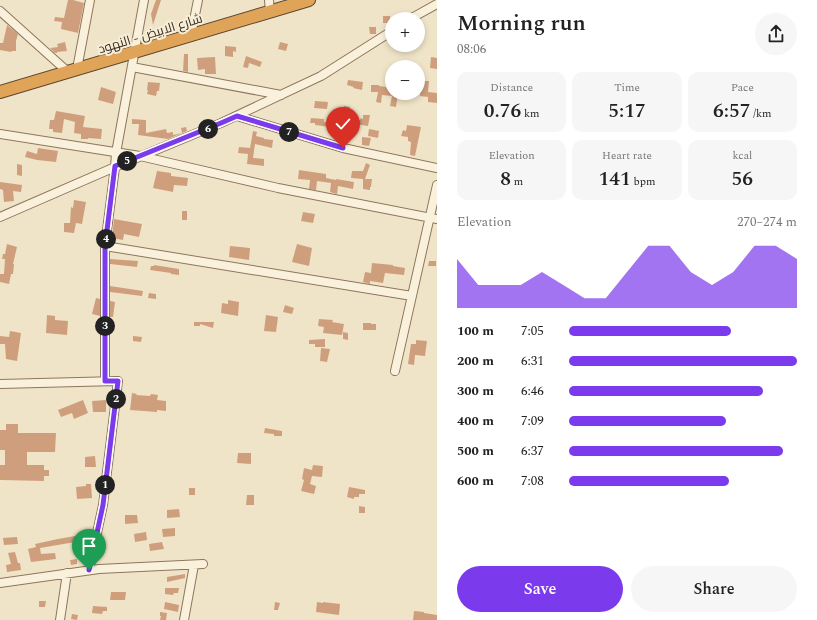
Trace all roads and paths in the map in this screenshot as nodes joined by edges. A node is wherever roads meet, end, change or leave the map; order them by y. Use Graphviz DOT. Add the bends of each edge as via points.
graph roads {
  1 [pos="90,0"];
  2 [pos="144,0"];
  3 [pos="198,0"];
  4 [pos="309,0"];
  5 [pos="437,4"];
  6 [pos="270,6"];
  7 [pos="0,11"];
  8 [pos="423,12"];
  9 [pos="191,35"];
  10 [pos="385,35"];
  11 [pos="135,52"];
  12 [pos="132,67"];
  13 [pos="72,71"];
  14 [pos="4,89"];
  15 [pos="281,95"];
  16 [pos="237,116"];
  17 [pos="0,134"];
  18 [pos="116,152"];
  19 [pos="140,156"];
  20 [pos="115,166"];
  21 [pos="437,168"];
  22 [pos="437,185"];
  23 [pos="0,217"];
  24 [pos="433,218"];
  25 [pos="105,246"];
  26 [pos="412,296"];
  27 [pos="395,371"];
  28 [pos="105,381"];
  29 [pos="0,384"];
  30 [pos="89,570"];
  31 [pos="67,574"];
  32 [pos="0,583"];
  33 [pos="60,620"];
  34 [pos="184,620"];
  1 -- 13 [label="street"];
  2 -- 11 [label="street"];
  3 -- 9 [label="street"];
  4 -- 6 [label="highway, شارع الابيض - النهود"];
  5 -- 8 [label="street"];
  6 -- 9 [label="highway, شارع الابيض - النهود"];
  7 -- 13 [label="street"];
  9 -- 11 [label="highway, شارع الابيض - النهود"];
  10 -- 15 [label="street" via="321,76"];
  11 -- 12 [label="street"];
  11 -- 13 [label="highway, شارع الابيض - النهود"];
  12 -- 15 [label="street"];
  12 -- 18 [label="street"];
  13 -- 14 [label="highway, شارع الابيض - النهود"];
  15 -- 16 [label="street"];
  16 -- 19 [label="street"];
  16 -- 21 [label="street" via="343,148"];
  17 -- 18 [label="street"];
  18 -- 19 [label="street"];
  18 -- 20 [label="street"];
  19 -- 20 [label="street"];
  19 -- 24 [label="street" via="278,188"];
  20 -- 23 [label="street"];
  20 -- 25 [label="street"];
  22 -- 24 [label="street"];
  24 -- 26 [label="street"];
  25 -- 26 [label="street"];
  25 -- 28 [label="street"];
  26 -- 27 [label="street"];
  28 -- 29 [label="street"];
  28 -- 30 [label="street" via="118,381 103,505"];
  30 -- 31 [label="street"];
  30 -- 34 [label="street" via="198,565"];
  31 -- 32 [label="street"];
  31 -- 33 [label="street"];
}
